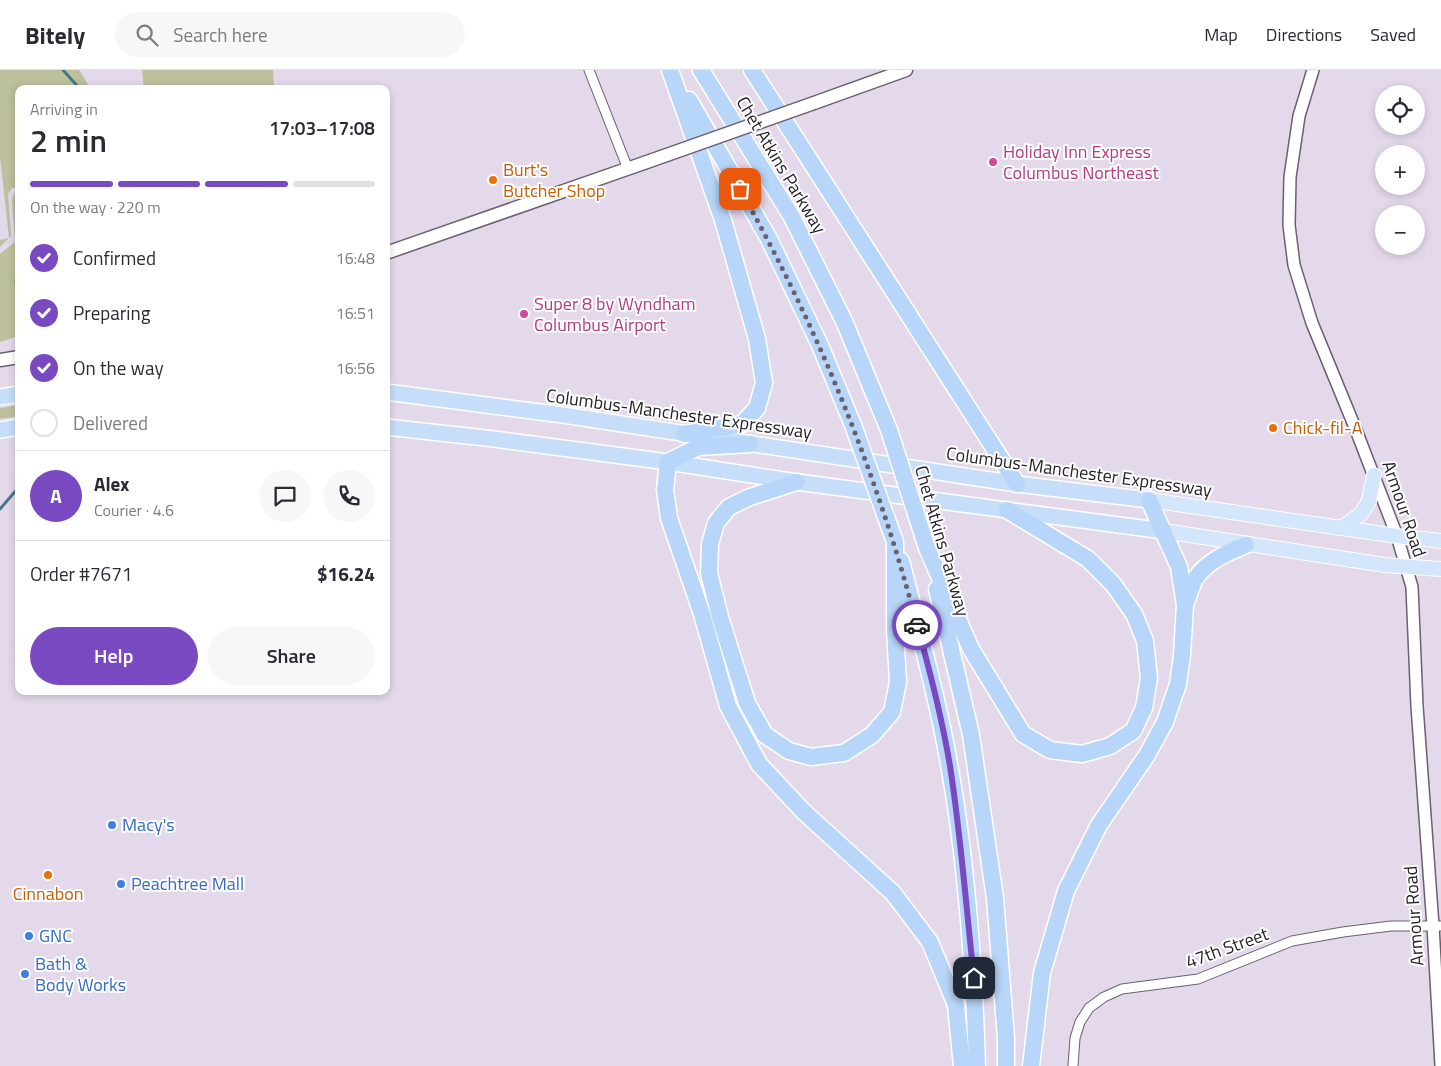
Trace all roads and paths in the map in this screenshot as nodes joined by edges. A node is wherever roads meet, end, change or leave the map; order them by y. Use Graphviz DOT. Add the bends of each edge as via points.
graph roads {
  1 [pos="589,70"];
  2 [pos="671,70"];
  3 [pos="701,70"];
  4 [pos="752,70"];
  5 [pos="906,70"];
  6 [pos="1313,70"];
  7 [pos="628,168"];
  8 [pos="390,252"];
  9 [pos="390,393"];
  10 [pos="15,395"];
  11 [pos="0,397"];
  12 [pos="390,427"];
  13 [pos="15,428"];
  14 [pos="0,430"];
  15 [pos="684,434"];
  16 [pos="750,444"];
  17 [pos="668,462"];
  18 [pos="1374,475"];
  19 [pos="797,482"];
  20 [pos="1017,484"];
  21 [pos="1149,500"];
  22 [pos="1007,510"];
  23 [pos="1341,528"];
  24 [pos="1164,531"];
  25 [pos="1398,536"];
  26 [pos="1441,541"];
  27 [pos="895,542"];
  28 [pos="1246,545"];
  29 [pos="927,548"];
  30 [pos="1406,567"];
  31 [pos="1441,569"];
  32 [pos="1185,605"];
  33 [pos="1437,926"];
  34 [pos="1441,1065"];
  35 [pos="962,1066"];
  36 [pos="977,1066"];
  37 [pos="1006,1066"];
  38 [pos="1032,1066"];
  39 [pos="1073,1066"];
  1 -- 7 [label="street"];
  2 -- 15 [label="highway" via="723,220 757,339 764,383 757,408 742,424"];
  2 -- 27 [label="highway, bridge" via="769,240 819,343 853,425"];
  3 -- 29 [label="highway, Chet Atkins Parkway, bridge" via="792,217 844,321 889,430"];
  4 -- 20 [label="highway"];
  5 -- 7 [label="main road, bridge"];
  6 -- 18 [label="street, Armour Road" via="1299,116 1290,177 1289,225 1294,265 1312,323"];
  7 -- 8 [label="main road"];
  9 -- 15 [label="highway, Columbus-Manchester Expressway"];
  10 -- 11 [label="highway"];
  12 -- 17 [label="highway"];
  13 -- 14 [label="highway"];
  15 -- 16 [label="highway, Columbus-Manchester Expressway"];
  16 -- 17 [label="highway" via="698,447"];
  16 -- 20 [label="highway, Columbus-Manchester Expressway"];
  17 -- 19 [label="highway"];
  17 -- 35 [label="highway" via="665,490 670,518 728,706 759,764 804,812 893,893 930,942 956,1004"];
  18 -- 23 [label="main road" via="1369,500 1361,514"];
  18 -- 25 [label="street, Armour Road"];
  19 -- 22 [label="highway"];
  19 -- 27 [label="highway" via="729,507 716,523 710,544 710,573 720,618 747,703 765,735 789,751 812,757 844,753 872,735 892,712 898,682"];
  20 -- 21 [label="highway, Columbus-Manchester Expressway"];
  21 -- 23 [label="main road, Columbus-Manchester Expressway"];
  21 -- 24 [label="highway"];
  22 -- 24 [label="highway"];
  22 -- 29 [label="highway" via="1088,560 1113,584 1134,614 1145,641 1149,678 1144,708 1133,731 1110,746 1082,754 1050,750 1023,734 971,649"];
  23 -- 25 [label="main road, Columbus-Manchester Expressway"];
  24 -- 28 [label="main road"];
  24 -- 32 [label="highway" via="1178,567"];
  25 -- 26 [label="main road, Columbus-Manchester Expressway"];
  25 -- 30 [label="street, Armour Road"];
  27 -- 36 [label="highway" via="930,672 949,764 961,846 975,997"];
  28 -- 30 [label="main road"];
  28 -- 32 [label="highway" via="1208,564 1195,580"];
  29 -- 37 [label="highway, Chet Atkins Parkway" via="971,735 995,898"];
  30 -- 31 [label="main road"];
  30 -- 33 [label="street, Armour Road" via="1412,587 1417,706"];
  32 -- 38 [label="highway" via="1178,684 1165,722 1147,755 1099,825 1066,891 1042,973"];
  33 -- 34 [label="street, Armour Road"];
  33 -- 39 [label="street, 47th Street" via="1391,926 1292,941 1198,979 1122,989 1104,997 1084,1015 1075,1038"];
}
